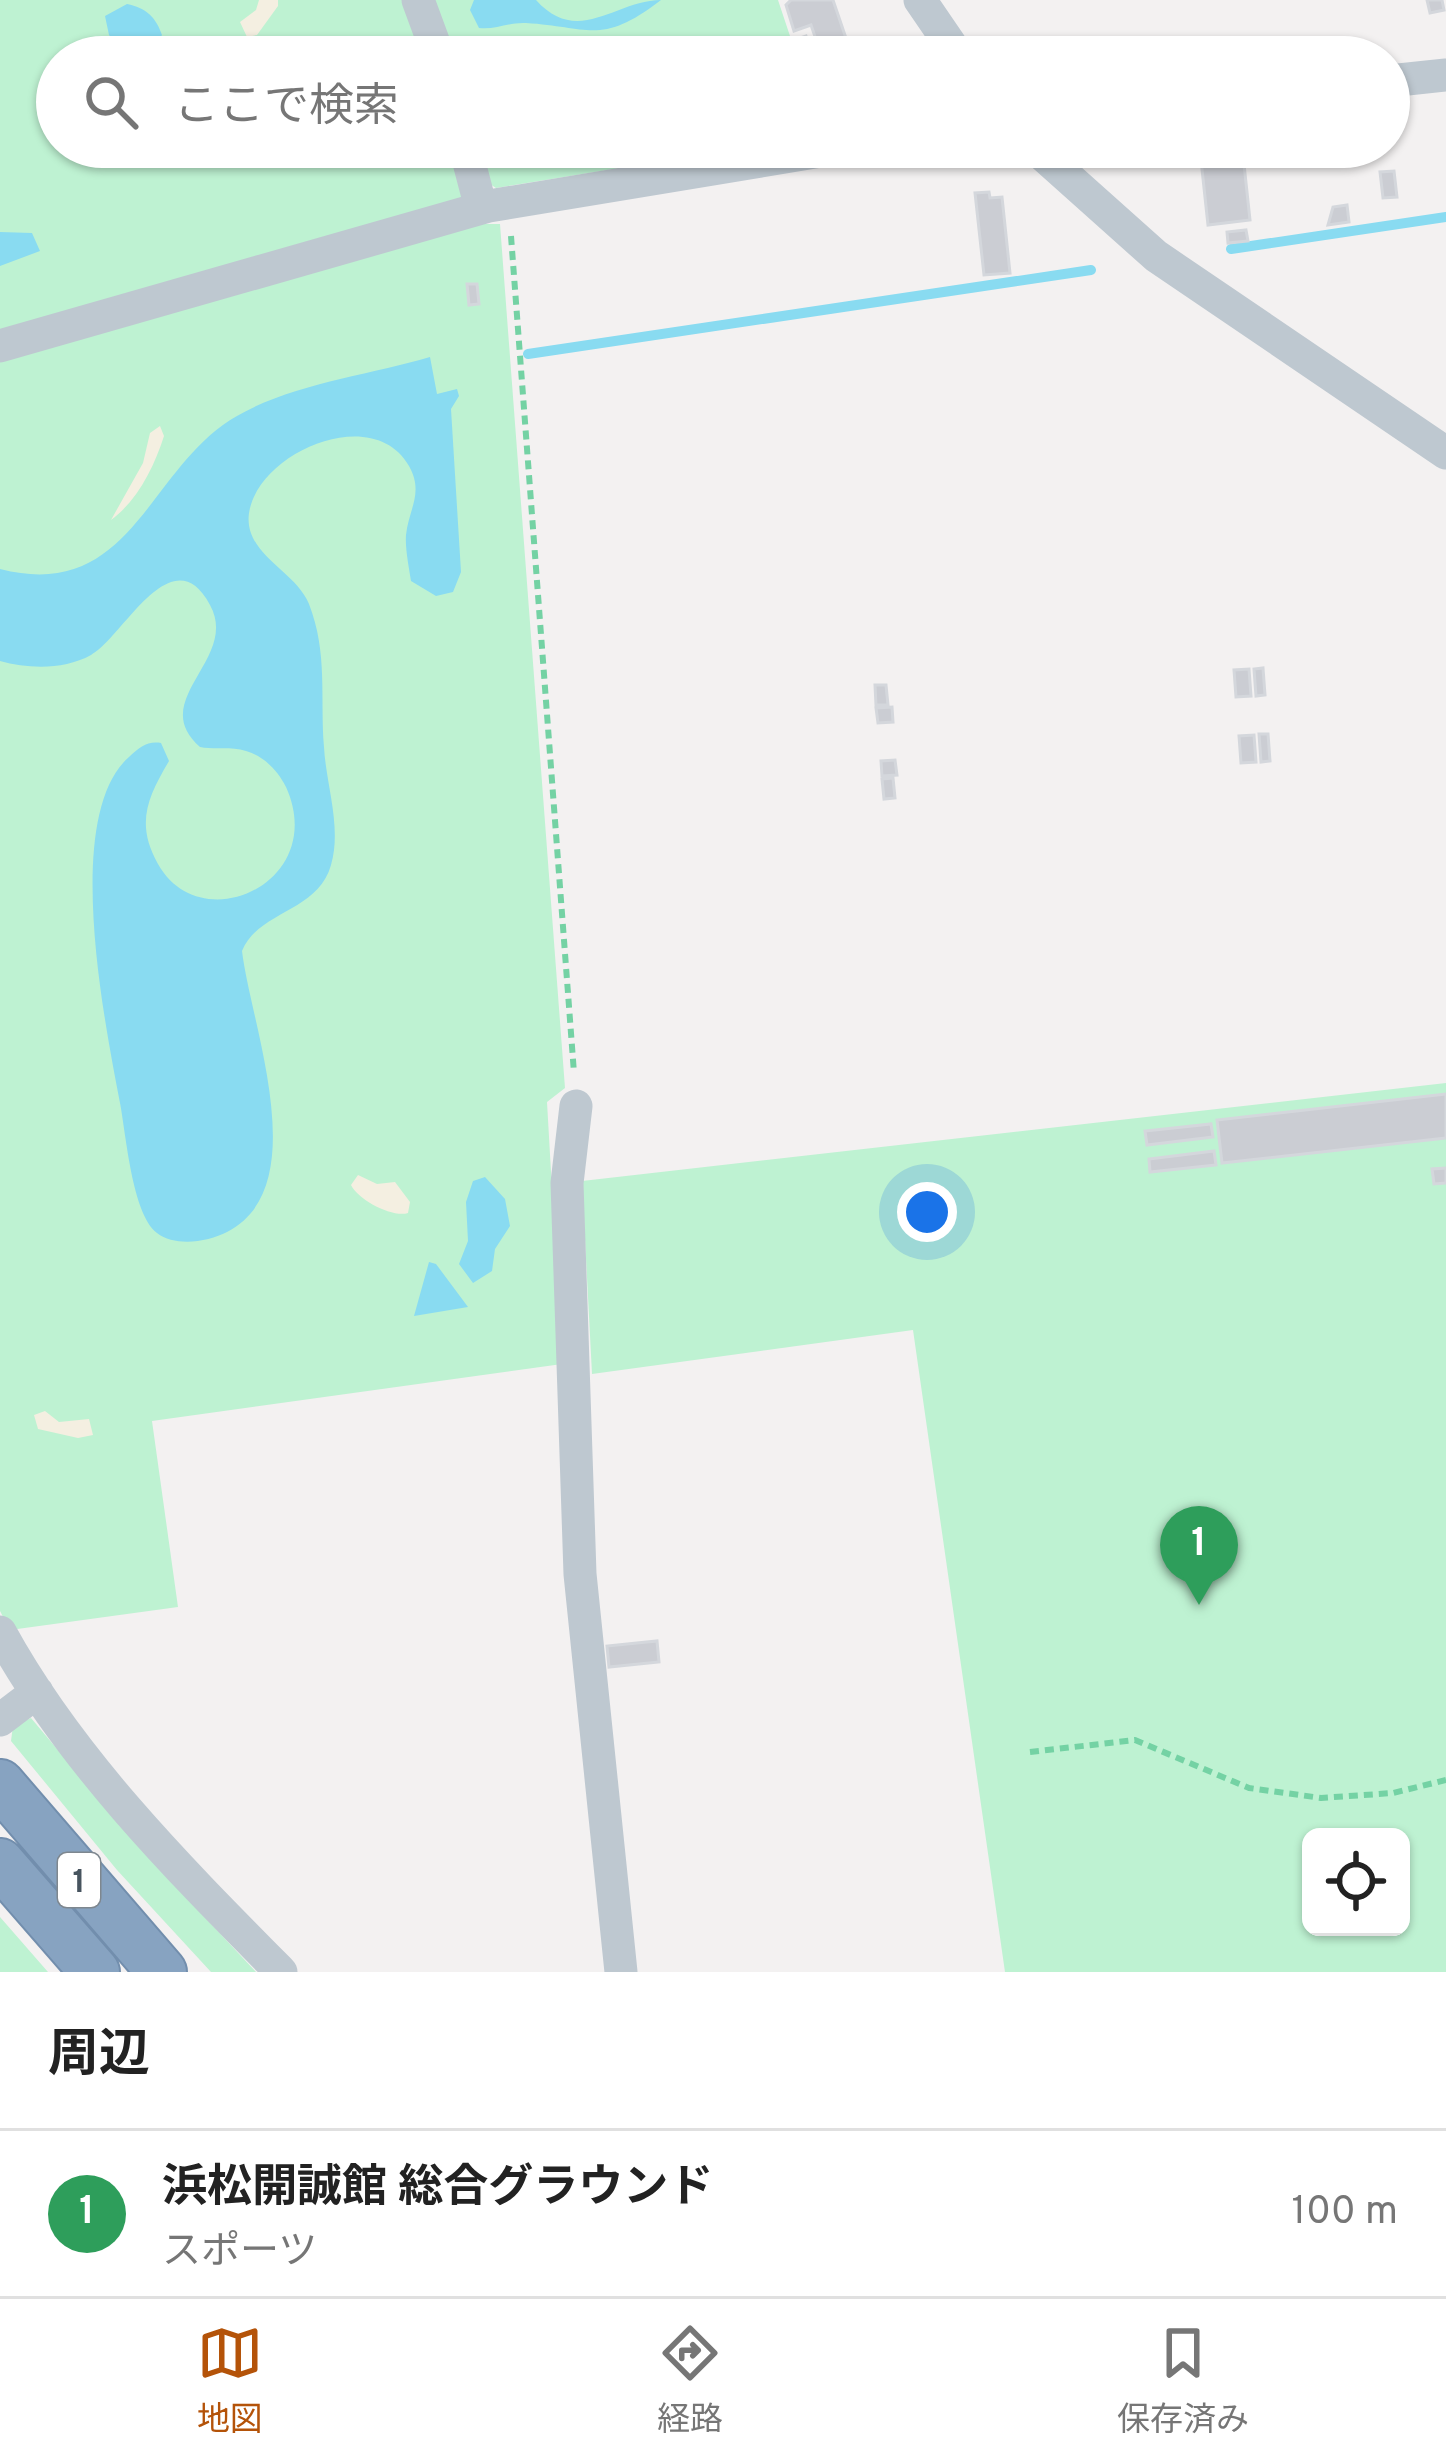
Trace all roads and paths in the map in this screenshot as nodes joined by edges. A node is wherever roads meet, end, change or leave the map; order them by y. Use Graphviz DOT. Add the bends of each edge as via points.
graph roads {
  1 [pos="418,0"];
  2 [pos="920,0"];
  3 [pos="431,36"];
  4 [pos="945,36"];
  5 [pos="1446,75"];
  6 [pos="1410,79"];
  7 [pos="476,168"];
  8 [pos="718,168"];
  9 [pos="1058,168"];
  10 [pos="494,205"];
  11 [pos="0,346"];
  12 [pos="1446,453"];
  13 [pos="576,1106"];
  14 [pos="0,1632"];
  15 [pos="37,1692"];
  16 [pos="0,1720"];
  17 [pos="1030,1752"];
  18 [pos="1446,1780"];
  19 [pos="0,1784"];
  20 [pos="0,1863"];
  21 [pos="94,1972"];
  22 [pos="162,1972"];
  23 [pos="281,1972"];
  24 [pos="621,1972"];
  1 -- 3 [label="street"];
  2 -- 4 [label="street"];
  5 -- 6 [label="street"];
  7 -- 10 [label="street"];
  8 -- 10 [label="street"];
  9 -- 12 [label="street" via="1156,256"];
  10 -- 11 [label="street"];
  10 -- 13 [label="path"];
  13 -- 24 [label="street" via="567,1183 580,1574"];
  14 -- 15 [label="street"];
  15 -- 16 [label="street"];
  15 -- 23 [label="street" via="154,1837"];
  17 -- 18 [label="path" via="1135,1740 1214,1777 1321,1798"];
  19 -- 22 [label="highway, 1"];
  20 -- 21 [label="highway, 1"];
}
